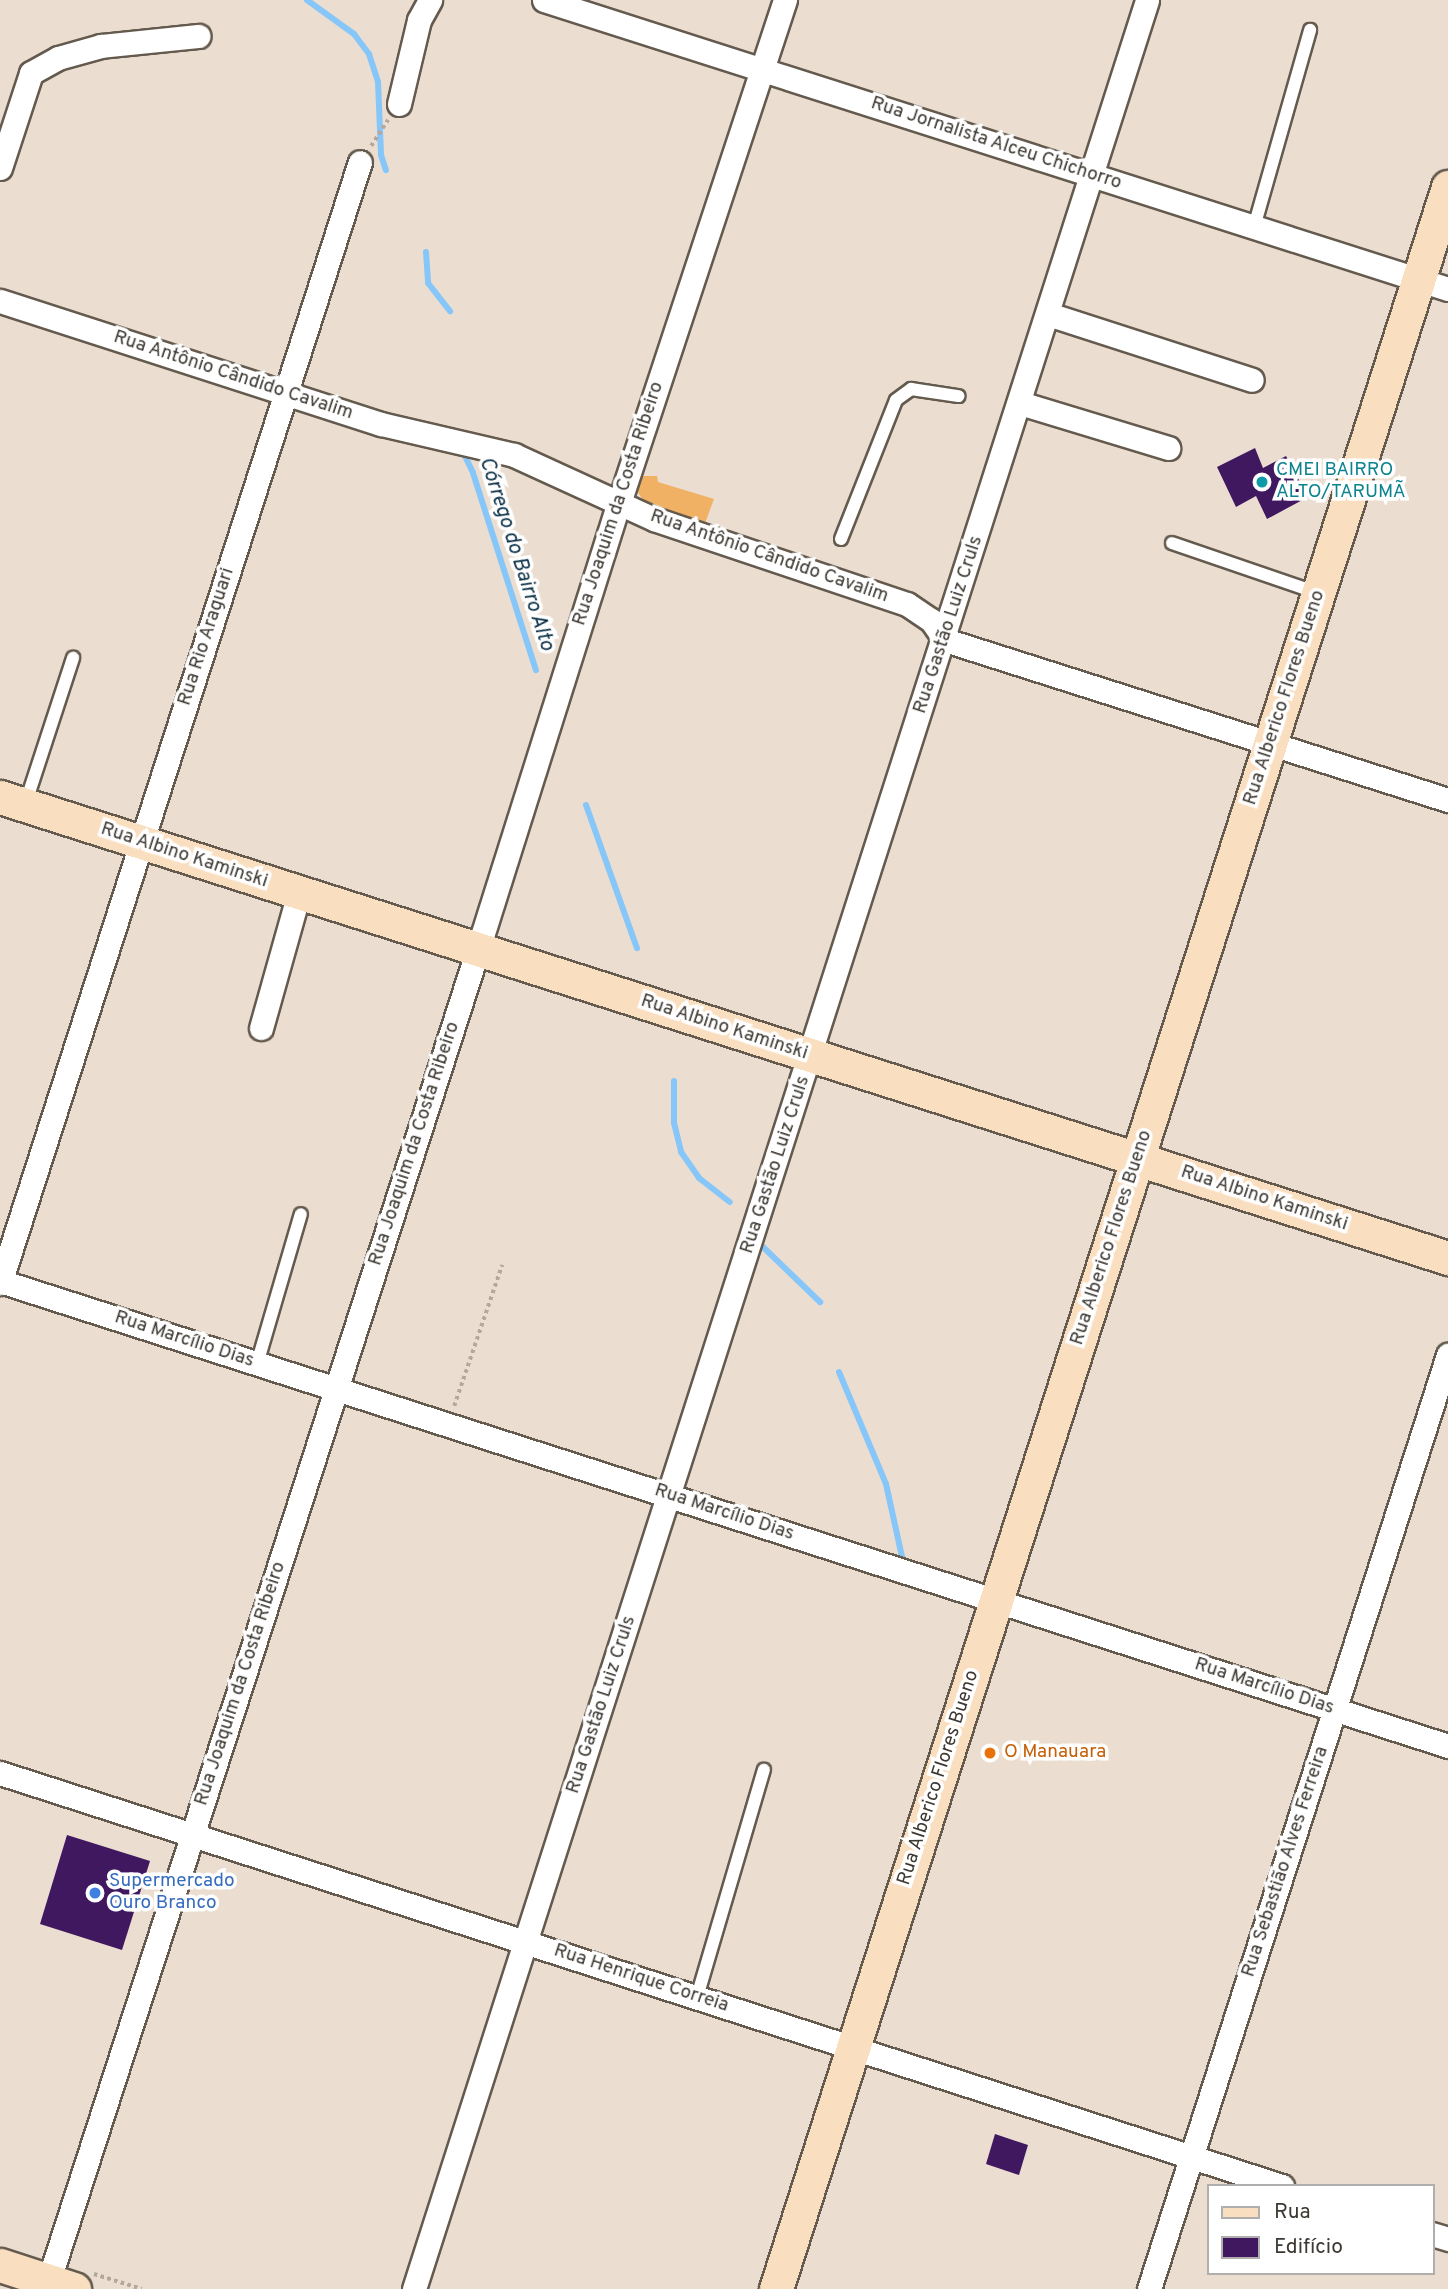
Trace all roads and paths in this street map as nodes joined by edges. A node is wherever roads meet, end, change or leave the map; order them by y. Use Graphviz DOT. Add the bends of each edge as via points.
graph roads {
  1 [pos="430,0"];
  2 [pos="544,0"];
  3 [pos="785,0"];
  4 [pos="1147,0"];
  5 [pos="1310,30"];
  6 [pos="198,36"];
  7 [pos="762,70"];
  8 [pos="399,104"];
  9 [pos="360,162"];
  10 [pos="0,168"];
  11 [pos="1092,175"];
  12 [pos="1448,187"];
  13 [pos="1254,227"];
  14 [pos="1433,284"];
  15 [pos="0,301"];
  16 [pos="1048,314"];
  17 [pos="1252,380"];
  18 [pos="286,393"];
  19 [pos="958,396"];
  20 [pos="1020,403"];
  21 [pos="1168,449"];
  22 [pos="619,503"];
  23 [pos="841,539"];
  24 [pos="1172,543"];
  25 [pos="1318,593"];
  26 [pos="944,640"];
  27 [pos="73,658"];
  28 [pos="1270,743"];
  29 [pos="1448,800"];
  30 [pos="12,801"];
  31 [pos="142,842"];
  32 [pos="299,893"];
  33 [pos="478,949"];
  34 [pos="261,1028"];
  35 [pos="811,1055"];
  36 [pos="1137,1159"];
  37 [pos="300,1214"];
  38 [pos="1448,1258"];
  39 [pos="502,1265"];
  40 [pos="0,1282"];
  41 [pos="1448,1355"];
  42 [pos="257,1363"];
  43 [pos="336,1389"];
  44 [pos="448,1425"];
  45 [pos="669,1496"];
  46 [pos="996,1601"];
  47 [pos="1335,1709"];
  48 [pos="1448,1746"];
  49 [pos="764,1770"];
  50 [pos="0,1773"];
  51 [pos="192,1835"];
  52 [pos="525,1942"];
  53 [pos="698,1997"];
  54 [pos="853,2048"];
  55 [pos="1191,2157"];
  56 [pos="1276,2184"];
  57 [pos="0,2265"];
  58 [pos="64,2283"];
  59 [pos="142,2289"];
  60 [pos="414,2289"];
  61 [pos="776,2289"];
  62 [pos="1149,2289"];
  1 -- 8 [label="street" via="419,20"];
  2 -- 7 [label="street, Rua Jornalista Alceu Chichorro"];
  3 -- 7 [label="street, Rua Joaquim da Costa Ribeiro"];
  4 -- 11 [label="street, Rua Gastão Luiz Cruls"];
  5 -- 13 [label="lane"];
  6 -- 10 [label="street" via="71,52 31,73"];
  7 -- 11 [label="street, Rua Jornalista Alceu Chichorro"];
  7 -- 22 [label="street, Rua Joaquim da Costa Ribeiro"];
  8 -- 9 [label="path"];
  9 -- 18 [label="street, Rua Rio Araguari"];
  11 -- 13 [label="street, Rua Jornalista Alceu Chichorro"];
  11 -- 16 [label="street, Rua Gastão Luiz Cruls"];
  12 -- 14 [label="street, Rua Alberico Flores Bueno"];
  13 -- 14 [label="street, Rua Jornalista Alceu Chichorro"];
  14 -- 25 [label="street, Rua Alberico Flores Bueno"];
  15 -- 18 [label="street, Rua Antônio Cândido Cavalim"];
  16 -- 17 [label="street"];
  16 -- 20 [label="street, Rua Gastão Luiz Cruls"];
  18 -- 22 [label="street, Rua Antônio Cândido Cavalim" via="381,424 514,455"];
  18 -- 31 [label="street, Rua Rio Araguari"];
  19 -- 23 [label="lane" via="911,389 896,400"];
  20 -- 21 [label="street"];
  20 -- 26 [label="street, Rua Gastão Luiz Cruls"];
  22 -- 26 [label="street, Rua Antônio Cândido Cavalim" via="907,604 931,620"];
  22 -- 33 [label="street, Rua Joaquim da Costa Ribeiro"];
  24 -- 25 [label="lane"];
  25 -- 28 [label="street, Rua Alberico Flores Bueno"];
  26 -- 28 [label="street"];
  26 -- 35 [label="street, Rua Gastão Luiz Cruls"];
  27 -- 30 [label="lane"];
  28 -- 29 [label="street"];
  28 -- 36 [label="street, Rua Alberico Flores Bueno"];
  30 -- 31 [label="street, Rua Albino Kaminski"];
  31 -- 32 [label="street, Rua Albino Kaminski"];
  31 -- 40 [label="street, Rua Rio Araguari"];
  32 -- 33 [label="street, Rua Albino Kaminski"];
  32 -- 34 [label="street"];
  33 -- 35 [label="street, Rua Albino Kaminski"];
  33 -- 43 [label="street, Rua Joaquim da Costa Ribeiro"];
  35 -- 36 [label="street, Rua Albino Kaminski"];
  35 -- 45 [label="street, Rua Gastão Luiz Cruls"];
  36 -- 38 [label="street, Rua Albino Kaminski"];
  36 -- 46 [label="street, Rua Alberico Flores Bueno"];
  37 -- 42 [label="lane"];
  39 -- 44 [label="path"];
  40 -- 42 [label="street, Rua Marcílio Dias"];
  41 -- 47 [label="street, Rua Sebastião Alves Ferreira"];
  42 -- 43 [label="street, Rua Marcílio Dias"];
  43 -- 44 [label="street, Rua Marcílio Dias"];
  43 -- 51 [label="street, Rua Joaquim da Costa Ribeiro"];
  44 -- 45 [label="street, Rua Marcílio Dias"];
  45 -- 46 [label="street, Rua Marcílio Dias"];
  45 -- 52 [label="street, Rua Gastão Luiz Cruls"];
  46 -- 47 [label="street, Rua Marcílio Dias"];
  46 -- 54 [label="street, Rua Alberico Flores Bueno"];
  47 -- 48 [label="street, Rua Marcílio Dias"];
  47 -- 55 [label="street, Rua Sebastião Alves Ferreira"];
  49 -- 53 [label="lane"];
  50 -- 51 [label="street, Rua Henrique Correia"];
  51 -- 52 [label="street, Rua Henrique Correia"];
  51 -- 58 [label="street, Rua Joaquim da Costa Ribeiro"];
  52 -- 53 [label="street, Rua Henrique Correia"];
  52 -- 60 [label="street, Rua Gastão Luiz Cruls"];
  53 -- 54 [label="street, Rua Henrique Correia"];
  54 -- 55 [label="street, Rua Henrique Correia"];
  54 -- 61 [label="street, Rua Alberico Flores Bueno"];
  55 -- 56 [label="street, Rua Henrique Correia"];
  55 -- 62 [label="street, Rua Sebastião Alves Ferreira"];
  57 -- 58 [label="street"];
  58 -- 59 [label="path"];
}
